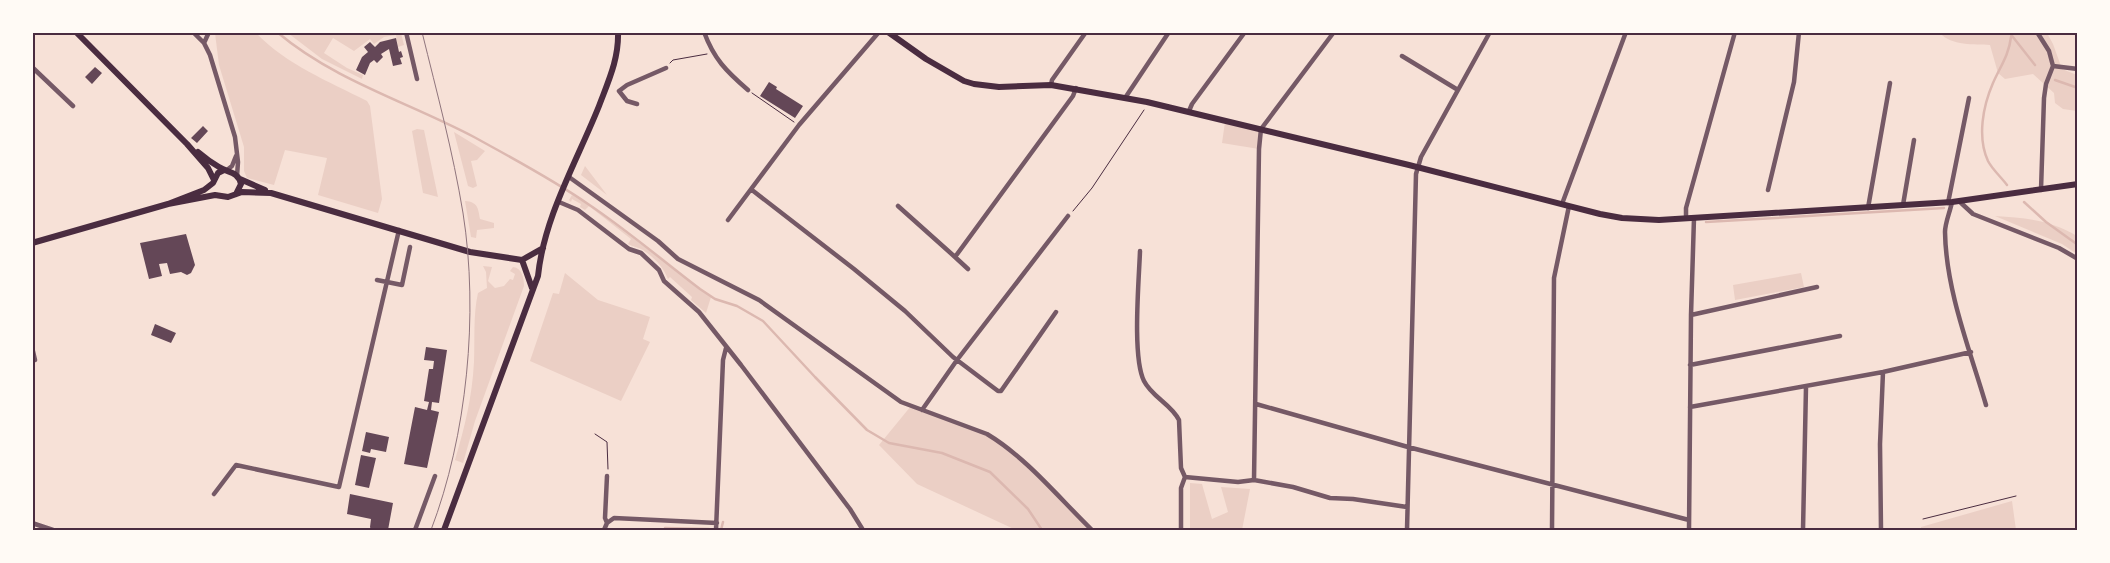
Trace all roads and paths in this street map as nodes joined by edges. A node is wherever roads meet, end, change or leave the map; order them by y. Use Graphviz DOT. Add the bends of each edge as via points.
graph roads {
  1 [pos="76,32"];
  2 [pos="193,32"];
  3 [pos="209,32"];
  4 [pos="406,32"];
  5 [pos="618,32"];
  6 [pos="704,32"];
  7 [pos="879,32"];
  8 [pos="888,32"];
  9 [pos="1086,32"];
  10 [pos="1169,32"];
  11 [pos="1246,32"];
  12 [pos="1334,32"];
  13 [pos="1490,32"];
  14 [pos="1626,32"];
  15 [pos="1735,32"];
  16 [pos="1799,32"];
  17 [pos="2037,32"];
  18 [pos="204,43"];
  19 [pos="712,54"];
  20 [pos="1402,56"];
  21 [pos="2053,66"];
  22 [pos="32,67"];
  23 [pos="666,68"];
  24 [pos="2078,69"];
  25 [pos="417,80"];
  26 [pos="1890,83"];
  27 [pos="1051,85"];
  28 [pos="607,86"];
  29 [pos="1076,88"];
  30 [pos="748,90"];
  31 [pos="1458,90"];
  32 [pos="619,91"];
  33 [pos="756,97"];
  34 [pos="1125,98"];
  35 [pos="1969,98"];
  36 [pos="1147,102"];
  37 [pos="637,104"];
  38 [pos="73,106"];
  39 [pos="1189,111"];
  40 [pos="799,125"];
  41 [pos="1261,129"];
  42 [pos="1914,140"];
  43 [pos="187,144"];
  44 [pos="237,154"];
  45 [pos="1418,167"];
  46 [pos="226,170"];
  47 [pos="238,177"];
  48 [pos="568,180"];
  49 [pos="213,181"];
  50 [pos="2078,184"];
  51 [pos="752,190"];
  52 [pos="1768,190"];
  53 [pos="2041,190"];
  54 [pos="271,193"];
  55 [pos="235,194"];
  56 [pos="222,196"];
  57 [pos="560,198"];
  58 [pos="1960,202"];
  59 [pos="1950,203"];
  60 [pos="168,204"];
  61 [pos="1565,205"];
  62 [pos="898,206"];
  63 [pos="1903,206"];
  64 [pos="1868,208"];
  65 [pos="1068,216"];
  66 [pos="1686,218"];
  67 [pos="1694,218"];
  68 [pos="728,220"];
  69 [pos="399,230"];
  70 [pos="32,243"];
  71 [pos="410,247"];
  72 [pos="543,248"];
  73 [pos="1140,251"];
  74 [pos="955,257"];
  75 [pos="526,258"];
  76 [pos="2078,259"];
  77 [pos="538,266"];
  78 [pos="968,269"];
  79 [pos="377,280"];
  80 [pos="386,282"];
  81 [pos="1817,287"];
  82 [pos="532,288"];
  83 [pos="1056,312"];
  84 [pos="1691,315"];
  85 [pos="1840,336"];
  86 [pos="32,347"];
  87 [pos="726,348"];
  88 [pos="1971,352"];
  89 [pos="35,360"];
  90 [pos="957,360"];
  91 [pos="1690,365"];
  92 [pos="1883,372"];
  93 [pos="1806,387"];
  94 [pos="1256,404"];
  95 [pos="1986,405"];
  96 [pos="1690,407"];
  97 [pos="922,410"];
  98 [pos="595,434"];
  99 [pos="1408,447"];
  100 [pos="436,476"];
  101 [pos="607,476"];
  102 [pos="1185,477"];
  103 [pos="1254,480"];
  104 [pos="1551,482"];
  105 [pos="214,494"];
  106 [pos="2016,496"];
  107 [pos="1407,507"];
  108 [pos="1923,519"];
  109 [pos="1689,520"];
  110 [pos="32,523"];
  111 [pos="608,523"];
  112 [pos="717,523"];
  113 [pos="53,530"];
  114 [pos="415,530"];
  115 [pos="444,530"];
  116 [pos="604,530"];
  117 [pos="716,530"];
  118 [pos="863,530"];
  119 [pos="1092,530"];
  120 [pos="1182,530"];
  121 [pos="1407,530"];
  122 [pos="1552,530"];
  123 [pos="1689,530"];
  124 [pos="1803,530"];
  125 [pos="1881,530"];
  1 -- 43 [label="main road"];
  2 -- 18 [label="street"];
  3 -- 18 [label="street"];
  4 -- 25 [label="street"];
  5 -- 28 [label="main road" via="617,54"];
  6 -- 19 [label="street"];
  7 -- 40 [label="street"];
  8 -- 27 [label="main road" via="964,81 999,87"];
  9 -- 27 [label="street"];
  10 -- 34 [label="street"];
  11 -- 39 [label="street"];
  12 -- 41 [label="street"];
  13 -- 31 [label="street"];
  14 -- 61 [label="street"];
  15 -- 66 [label="street" via="1686,208"];
  16 -- 52 [label="street" via="1794,82"];
  17 -- 21 [label="street"];
  18 -- 44 [label="street" via="235,137"];
  19 -- 23 [label="path" via="673,60"];
  19 -- 30 [label="street"];
  20 -- 31 [label="street"];
  21 -- 24 [label="street"];
  21 -- 53 [label="street" via="2044,98"];
  22 -- 38 [label="street"];
  23 -- 32 [label="street"];
  26 -- 64 [label="street"];
  27 -- 29 [label="main road"];
  28 -- 32 [label="street"];
  28 -- 48 [label="main road"];
  29 -- 34 [label="main road"];
  29 -- 74 [label="street"];
  31 -- 45 [label="street"];
  32 -- 37 [label="street" via="626,101"];
  33 -- 40 [label="path"];
  34 -- 36 [label="main road"];
  35 -- 59 [label="street"];
  36 -- 39 [label="main road"];
  36 -- 65 [label="path" via="1114,158"];
  39 -- 41 [label="main road"];
  40 -- 51 [label="street"];
  41 -- 45 [label="main road"];
  41 -- 94 [label="street" via="1258,149"];
  42 -- 63 [label="street"];
  43 -- 46 [label="main road"];
  43 -- 49 [label="main road" via="208,168"];
  44 -- 46 [label="street"];
  44 -- 47 [label="street"];
  45 -- 61 [label="main road"];
  45 -- 99 [label="street"];
  46 -- 47 [label="main road"];
  46 -- 49 [label="main road" via="218,173"];
  47 -- 54 [label="main road"];
  47 -- 55 [label="main road" via="240,187"];
  48 -- 57 [label="main road"];
  48 -- 97 [label="street" via="678,259 760,300 890,395"];
  49 -- 56 [label="main road" via="214,189"];
  49 -- 60 [label="main road" via="204,190"];
  50 -- 53 [label="main road"];
  51 -- 68 [label="street"];
  51 -- 90 [label="street" via="905,311"];
  53 -- 58 [label="main road"];
  54 -- 55 [label="main road"];
  54 -- 69 [label="main road"];
  55 -- 56 [label="main road"];
  56 -- 60 [label="main road"];
  57 -- 72 [label="main road"];
  57 -- 87 [label="street" via="627,247 641,253 660,270 664,281 698,312"];
  58 -- 59 [label="main road"];
  58 -- 76 [label="street" via="1973,214 2059,248"];
  59 -- 63 [label="main road"];
  59 -- 88 [label="street" via="1945,231 1949,268"];
  60 -- 70 [label="main road"];
  61 -- 66 [label="main road" via="1622,218"];
  61 -- 104 [label="street" via="1554,278"];
  62 -- 74 [label="street"];
  63 -- 64 [label="main road"];
  64 -- 67 [label="main road"];
  65 -- 90 [label="street"];
  66 -- 67 [label="main road"];
  67 -- 84 [label="street"];
  69 -- 75 [label="main road" via="467,252"];
  69 -- 80 [label="street"];
  71 -- 80 [label="street" via="402,285"];
  72 -- 75 [label="main road"];
  72 -- 77 [label="main road"];
  73 -- 102 [label="street" via="1139,367 1148,388 1179,420 1181,468"];
  74 -- 78 [label="street"];
  75 -- 77 [label="main road"];
  75 -- 82 [label="main road"];
  77 -- 82 [label="main road" via="538,276"];
  79 -- 80 [label="street"];
  80 -- 105 [label="street" via="339,487 236,465"];
  81 -- 84 [label="street"];
  82 -- 115 [label="main road"];
  83 -- 90 [label="street" via="1001,391"];
  84 -- 91 [label="street"];
  85 -- 91 [label="street"];
  86 -- 89 [label="street"];
  87 -- 112 [label="street"];
  87 -- 118 [label="street"];
  88 -- 92 [label="street"];
  88 -- 95 [label="street"];
  90 -- 97 [label="street"];
  91 -- 96 [label="street"];
  92 -- 93 [label="street"];
  92 -- 125 [label="street"];
  93 -- 96 [label="street"];
  93 -- 124 [label="street"];
  94 -- 99 [label="street"];
  94 -- 103 [label="street"];
  96 -- 109 [label="street"];
  97 -- 119 [label="street" via="998,440"];
  98 -- 101 [label="path" via="607,442"];
  99 -- 104 [label="street"];
  99 -- 107 [label="street"];
  100 -- 114 [label="street"];
  101 -- 111 [label="street" via="605,518"];
  102 -- 103 [label="street" via="1238,482"];
  102 -- 120 [label="street" via="1181,488"];
  103 -- 107 [label="street" via="1330,498 1352,498"];
  104 -- 109 [label="street"];
  104 -- 122 [label="street"];
  106 -- 108 [label="path"];
  107 -- 121 [label="street"];
  109 -- 123 [label="street"];
  110 -- 113 [label="street"];
  111 -- 112 [label="street" via="614,518"];
  111 -- 116 [label="street"];
  112 -- 117 [label="street"];
}
